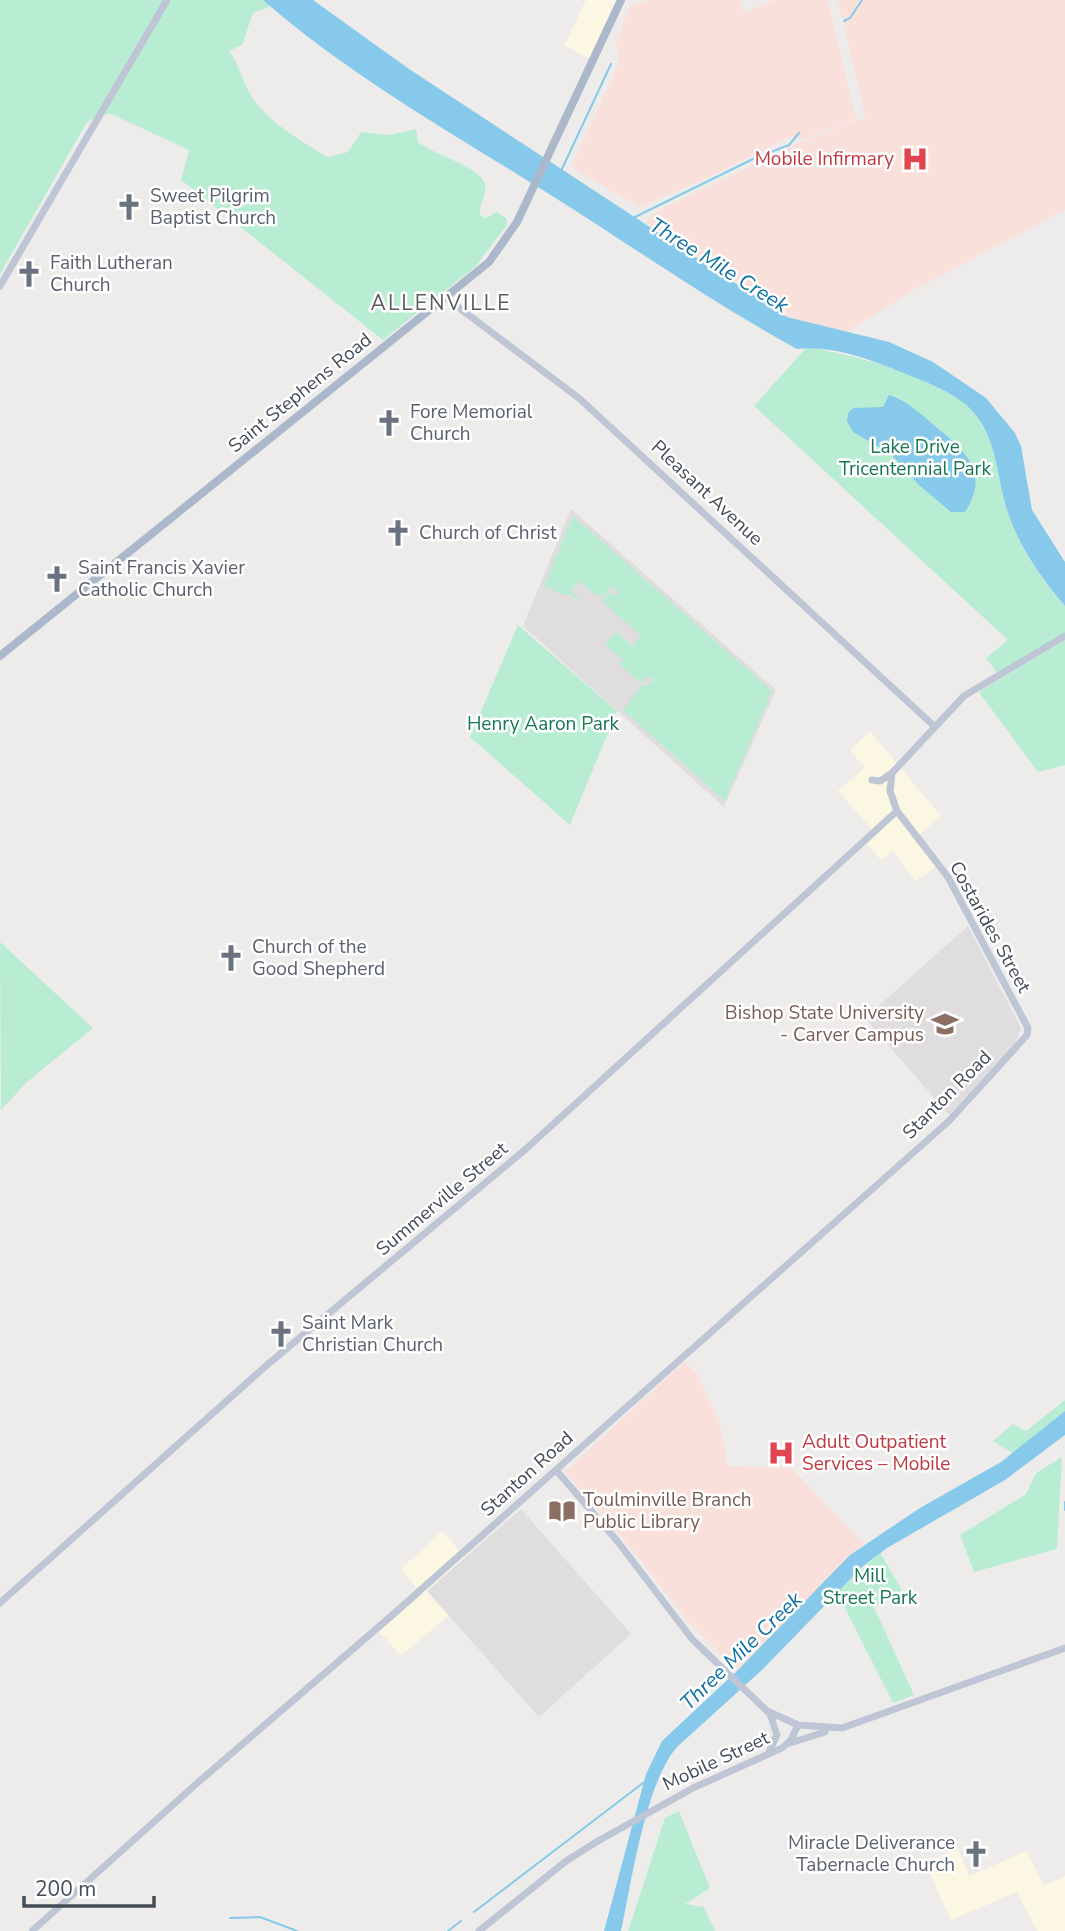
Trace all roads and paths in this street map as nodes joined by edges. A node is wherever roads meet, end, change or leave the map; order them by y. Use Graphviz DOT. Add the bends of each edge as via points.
graph roads {
  1 [pos="167,0"];
  2 [pos="621,0"];
  3 [pos="0,286"];
  4 [pos="446,298"];
  5 [pos="1065,636"];
  6 [pos="0,656"];
  7 [pos="934,726"];
  8 [pos="892,773"];
  9 [pos="872,779"];
  10 [pos="890,803"];
  11 [pos="897,811"];
  12 [pos="1028,1028"];
  13 [pos="556,1470"];
  14 [pos="0,1604"];
  15 [pos="1065,1648"];
  16 [pos="767,1711"];
  17 [pos="798,1726"];
  18 [pos="832,1729"];
  19 [pos="787,1745"];
  20 [pos="766,1756"];
  21 [pos="32,1931"];
  22 [pos="479,1931"];
  1 -- 3 [label="street"];
  2 -- 4 [label="main road, Saint Stephens Road" via="517,222 489,262"];
  4 -- 6 [label="main road, Saint Stephens Road"];
  4 -- 7 [label="street, Pleasant Avenue" via="580,399"];
  5 -- 7 [label="street" via="964,696"];
  7 -- 8 [label="street"];
  8 -- 9 [label="street" via="880,781"];
  8 -- 10 [label="street" via="886,788"];
  8 -- 11 [label="street" via="890,791"];
  11 -- 12 [label="street, Costarides Street" via="947,877"];
  11 -- 14 [label="street, Summerville Street" via="527,1148 267,1365"];
  12 -- 13 [label="street, Stanton Road" via="1027,1035 949,1121"];
  13 -- 16 [label="street" via="618,1542 687,1634"];
  13 -- 21 [label="street, Stanton Road"];
  15 -- 18 [label="street"];
  16 -- 17 [label="street"];
  16 -- 20 [label="street" via="777,1735"];
  17 -- 18 [label="street"];
  17 -- 19 [label="street, Mobile Street"];
  18 -- 19 [label="street"];
  19 -- 20 [label="street, Mobile Street"];
  20 -- 22 [label="street, Mobile Street" via="620,1828 566,1861"];
}
